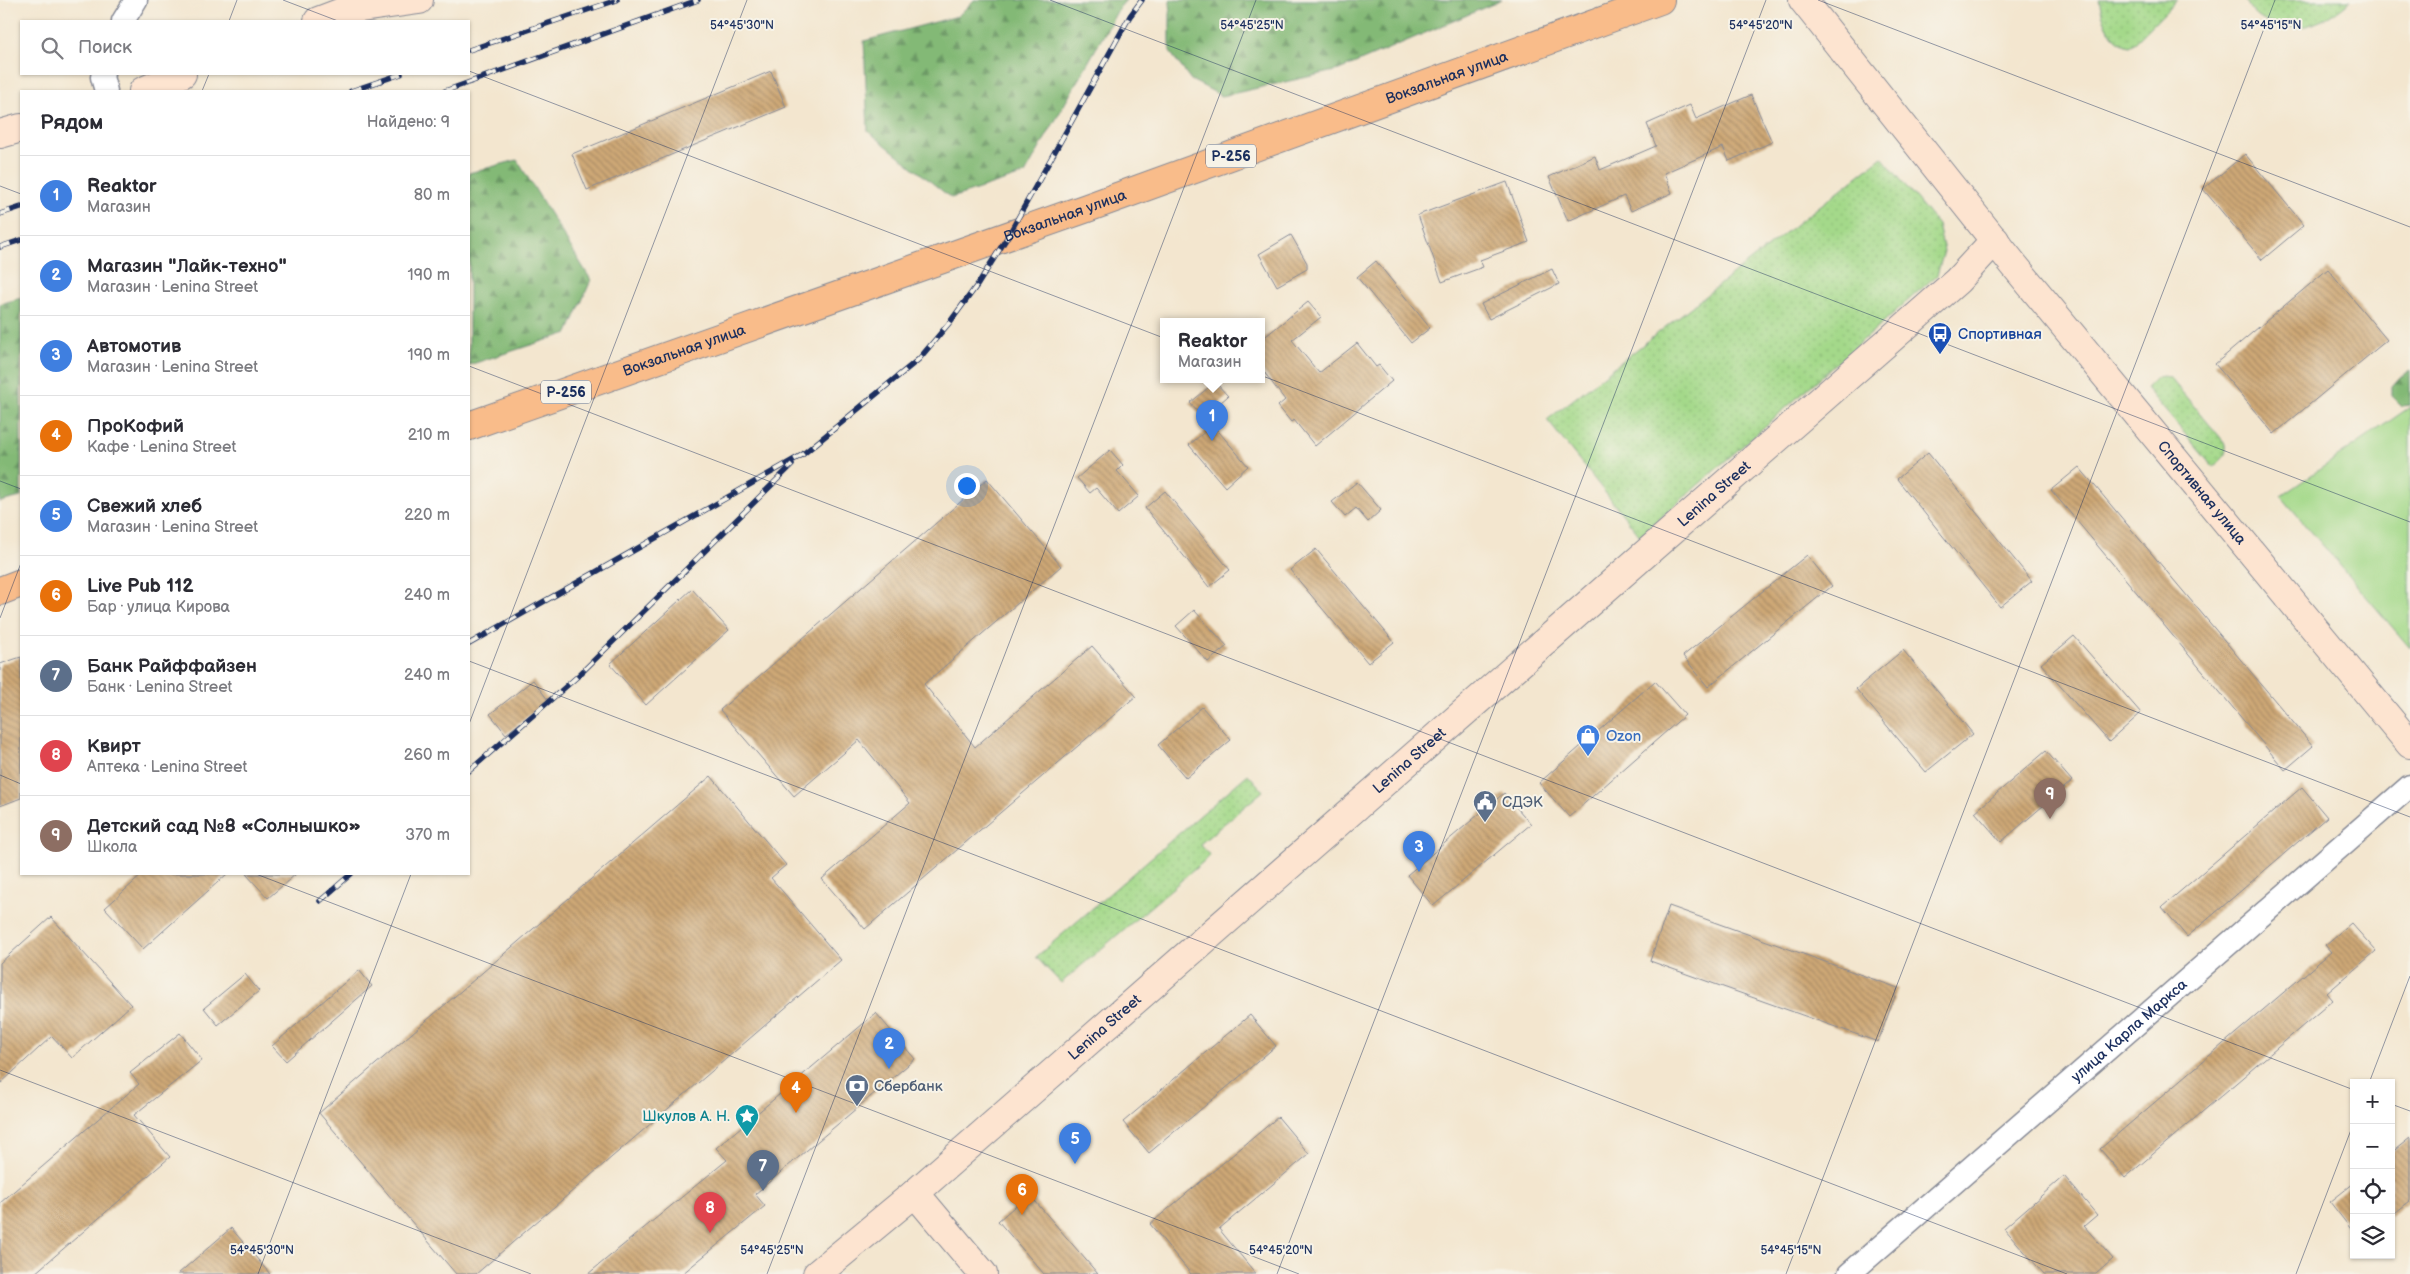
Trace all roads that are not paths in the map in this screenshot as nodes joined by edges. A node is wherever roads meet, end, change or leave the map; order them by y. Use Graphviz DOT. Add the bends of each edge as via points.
graph roads {
  1 [pos="136,0"];
  2 [pos="419,0"];
  3 [pos="1660,0"];
  4 [pos="1784,0"];
  5 [pos="1803,0"];
  6 [pos="1823,12"];
  7 [pos="124,20"];
  8 [pos="321,20"];
  9 [pos="103,75"];
  10 [pos="180,75"];
  11 [pos="106,90"];
  12 [pos="145,90"];
  13 [pos="20,128"];
  14 [pos="0,134"];
  15 [pos="1995,240"];
  16 [pos="470,426"];
  17 [pos="20,583"];
  18 [pos="0,591"];
  19 [pos="2410,744"];
  20 [pos="2410,786"];
  21 [pos="915,1193"];
  22 [pos="818,1274"];
  23 [pos="982,1274"];
  24 [pos="1849,1274"];
  1 -- 7 [label="street"];
  2 -- 8 [label="main road" via="347,10"];
  3 -- 16 [label="highway, Вокзальная улица / Р-256" via="1087,208"];
  4 -- 6 [label="main road"];
  5 -- 6 [label="main road, Спортивная улица"];
  6 -- 15 [label="main road, Спортивная улица"];
  9 -- 11 [label="street"];
  10 -- 12 [label="main road"];
  13 -- 14 [label="main road"];
  15 -- 19 [label="main road, Спортивная улица"];
  15 -- 21 [label="main road, Lenina Street" via="1956,281"];
  17 -- 18 [label="highway"];
  20 -- 24 [label="street, улица Карла Маркса"];
  21 -- 22 [label="main road, Lenina Street"];
  21 -- 23 [label="main road"];
}
